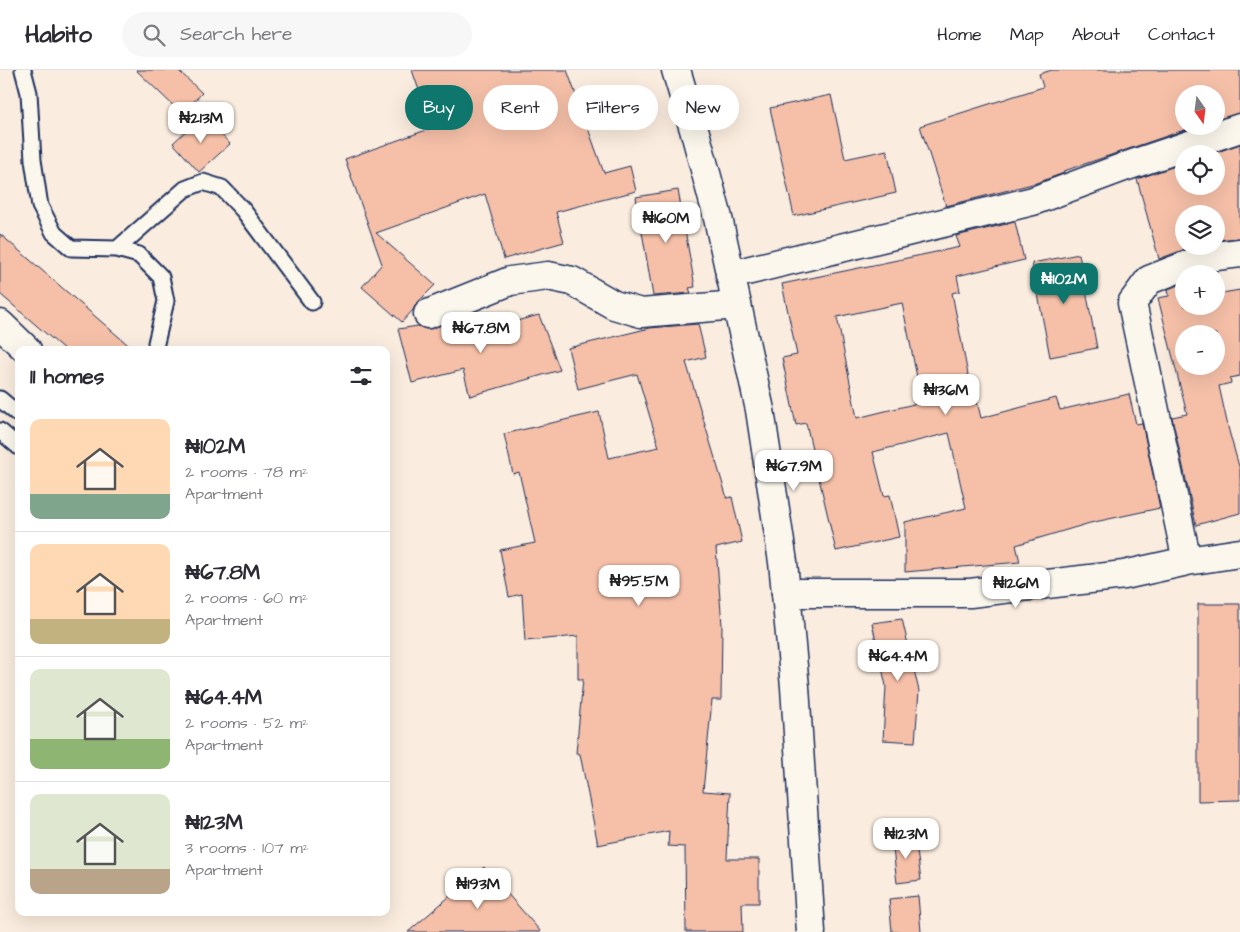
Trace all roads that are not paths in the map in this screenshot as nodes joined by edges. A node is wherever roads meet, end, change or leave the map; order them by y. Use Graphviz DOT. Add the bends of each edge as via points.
graph roads {
  1 [pos="23,70"];
  2 [pos="676,70"];
  3 [pos="1240,128"];
  4 [pos="117,249"];
  5 [pos="1240,253"];
  6 [pos="730,275"];
  7 [pos="312,302"];
  8 [pos="737,305"];
  9 [pos="428,314"];
  10 [pos="0,324"];
  11 [pos="156,343"];
  12 [pos="23,346"];
  13 [pos="0,399"];
  14 [pos="15,412"];
  15 [pos="0,431"];
  16 [pos="15,444"];
  17 [pos="1240,553"];
  18 [pos="1187,561"];
  19 [pos="786,593"];
  20 [pos="811,932"];
  1 -- 4 [label="lane" via="29,93 32,160 40,206 54,234 71,248"];
  2 -- 6 [label="street" via="718,218"];
  3 -- 6 [label="street" via="1033,201"];
  4 -- 7 [label="lane" via="184,189 203,182 222,188 243,210"];
  4 -- 11 [label="lane" via="139,255 161,277 166,301"];
  5 -- 18 [label="street" via="1208,258 1149,280 1132,303"];
  6 -- 8 [label="street"];
  8 -- 9 [label="street" via="641,313 614,305 572,281 548,276 510,281"];
  8 -- 19 [label="street" via="760,410"];
  10 -- 12 [label="street"];
  13 -- 14 [label="lane"];
  15 -- 16 [label="lane"];
  17 -- 18 [label="street"];
  18 -- 19 [label="street" via="1124,575 970,593"];
  19 -- 20 [label="street"];
}
